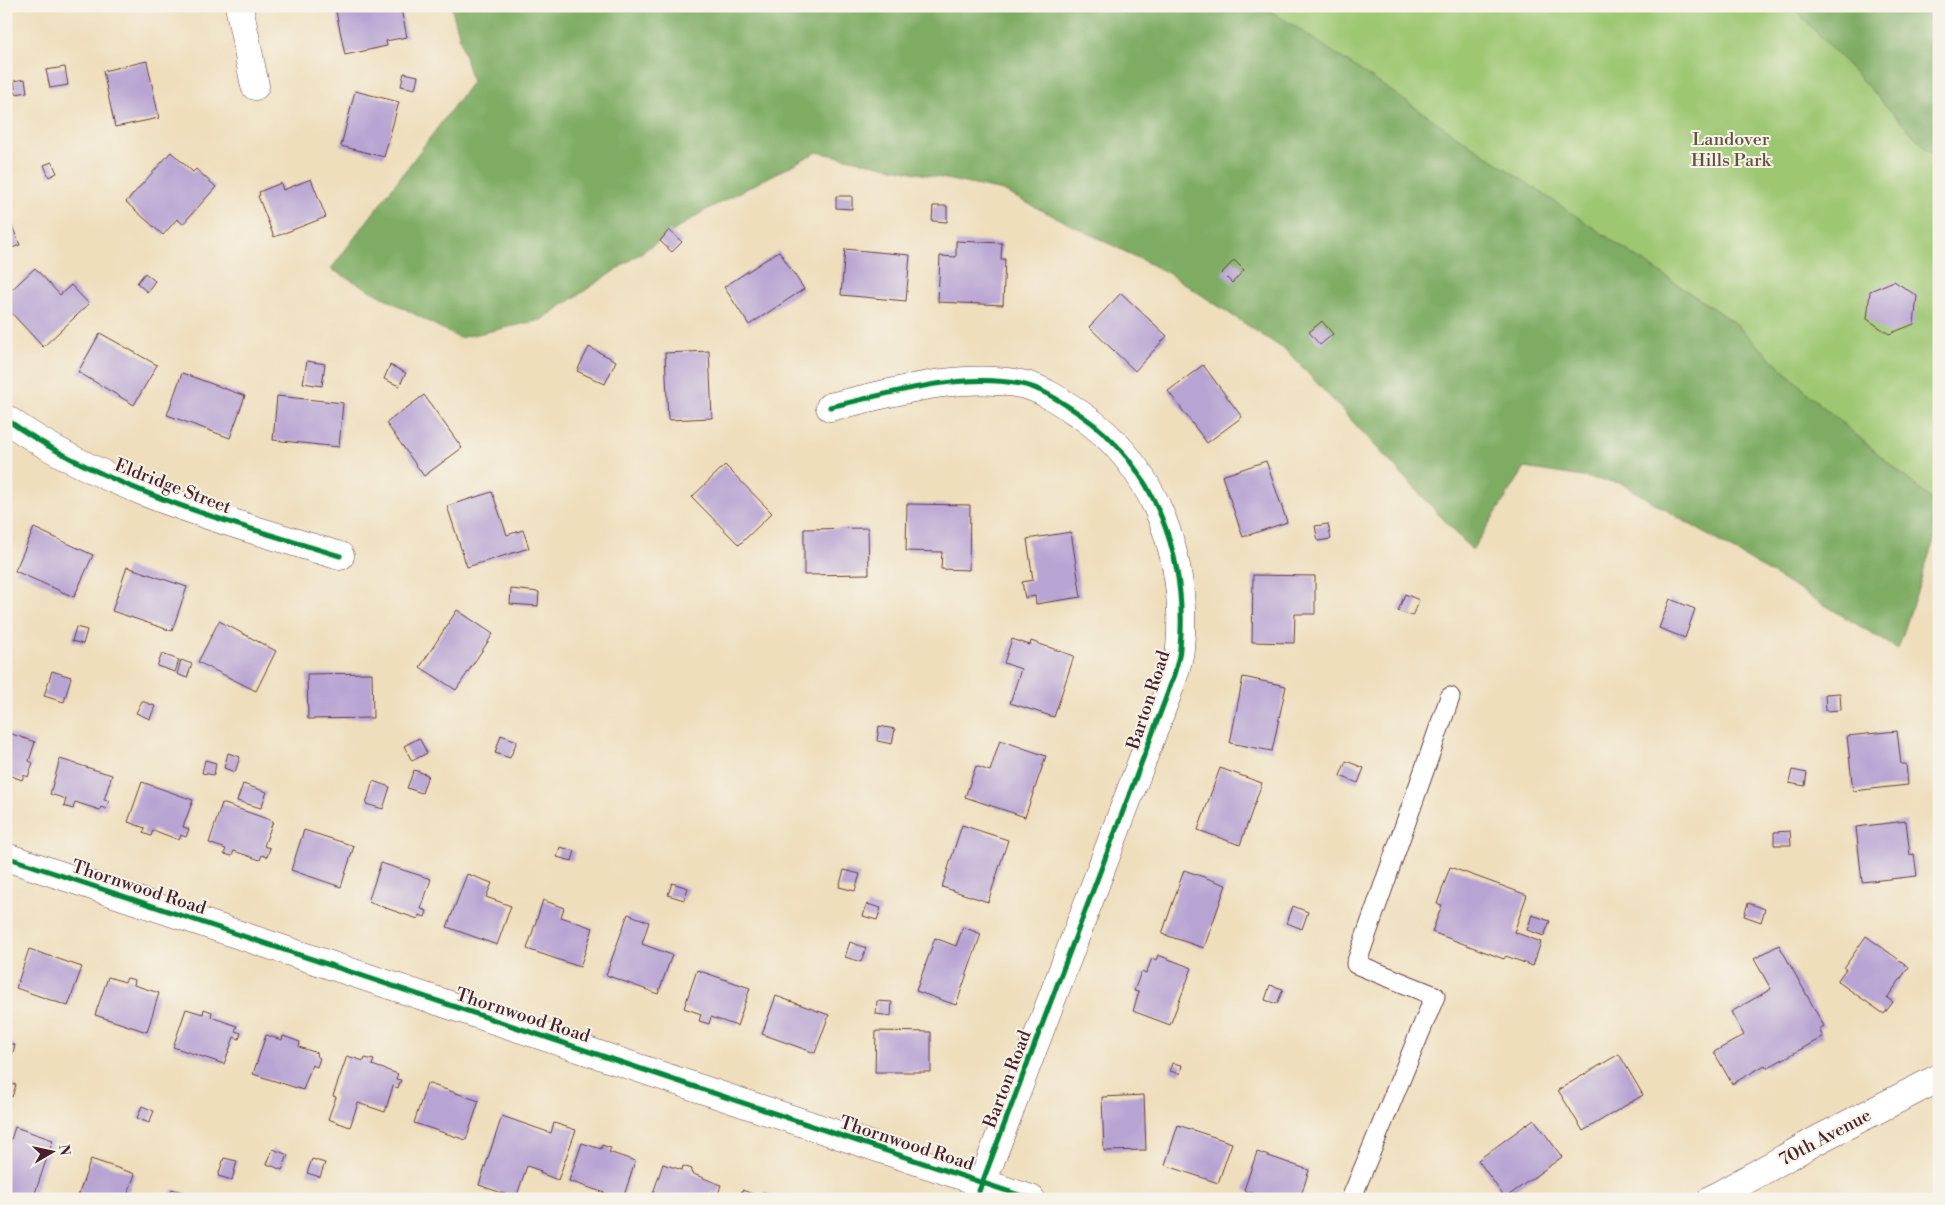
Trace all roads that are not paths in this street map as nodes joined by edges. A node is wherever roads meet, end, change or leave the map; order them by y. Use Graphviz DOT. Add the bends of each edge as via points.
graph roads {
  1 [pos="239,6"];
  2 [pos="255,86"];
  3 [pos="830,408"];
  4 [pos="6,419"];
  5 [pos="340,556"];
  6 [pos="1450,697"];
  7 [pos="6,857"];
  8 [pos="1939,1078"];
  9 [pos="979,1191"];
  10 [pos="1031,1199"];
  11 [pos="1351,1199"];
  12 [pos="1712,1199"];
  1 -- 2 [label="street"];
  3 -- 9 [label="street, Barton Road" via="949,382 1022,384 1059,400 1097,426 1133,463 1163,516 1176,559 1182,603 1180,650 1167,695"];
  4 -- 5 [label="street, Eldridge Street" via="70,459 136,488 225,521"];
  6 -- 11 [label="lane" via="1356,964 1434,996"];
  7 -- 9 [label="street, Thornwood Road"];
  8 -- 12 [label="street, 70th Avenue" via="1821,1138"];
  9 -- 10 [label="street, Thornwood Road"];
}
